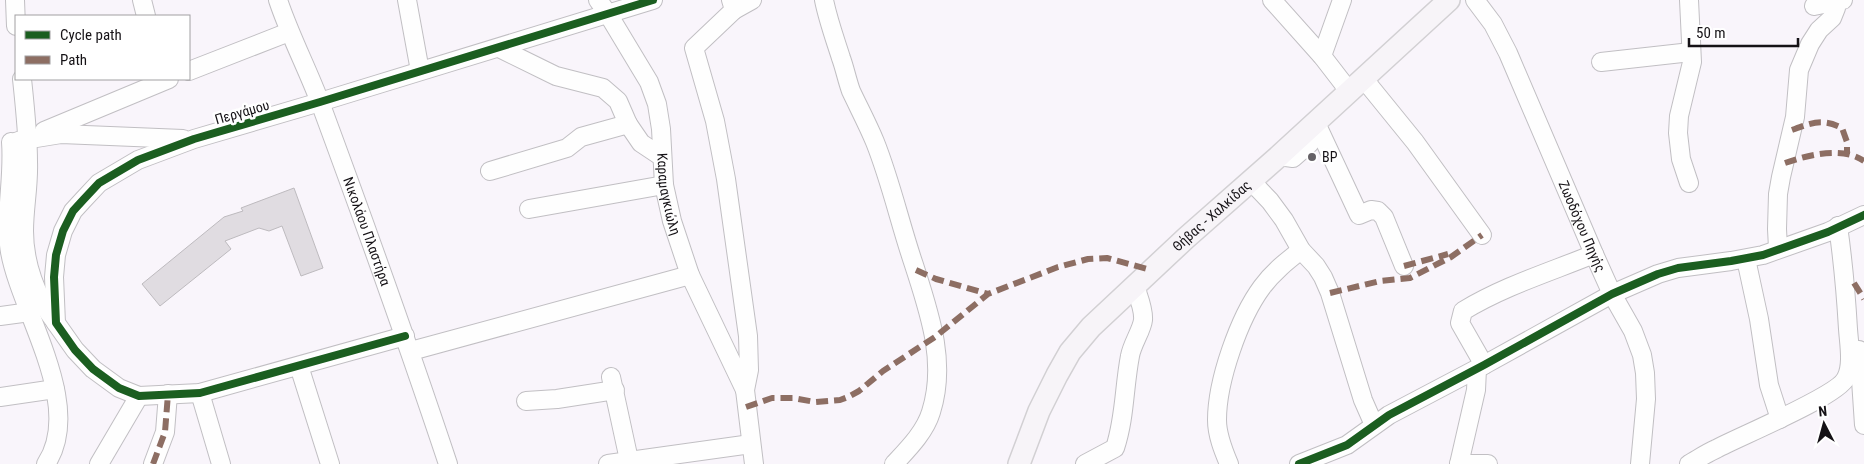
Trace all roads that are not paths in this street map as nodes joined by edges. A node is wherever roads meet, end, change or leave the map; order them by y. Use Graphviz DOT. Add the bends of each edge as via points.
graph roads {
  1 [pos="15,0"];
  2 [pos="142,0"];
  3 [pos="278,0"];
  4 [pos="407,0"];
  5 [pos="653,0"];
  6 [pos="752,0"];
  7 [pos="811,0"];
  8 [pos="824,0"];
  9 [pos="1272,0"];
  10 [pos="1342,0"];
  11 [pos="1449,0"];
  12 [pos="1475,0"];
  13 [pos="1689,0"];
  14 [pos="1838,1"];
  15 [pos="733,5"];
  16 [pos="1814,6"];
  17 [pos="603,7"];
  18 [pos="16,15"];
  19 [pos="146,15"];
  20 [pos="831,26"];
  21 [pos="289,32"];
  22 [pos="499,48"];
  23 [pos="1691,52"];
  24 [pos="1322,56"];
  25 [pos="1601,62"];
  26 [pos="190,71"];
  27 [pos="420,72"];
  28 [pos="22,80"];
  29 [pos="164,80"];
  30 [pos="1356,84"];
  31 [pos="320,102"];
  32 [pos="628,124"];
  33 [pos="1313,125"];
  34 [pos="194,139"];
  35 [pos="13,141"];
  36 [pos="662,157"];
  37 [pos="490,171"];
  38 [pos="1250,181"];
  39 [pos="1688,183"];
  40 [pos="664,184"];
  41 [pos="529,209"];
  42 [pos="1864,215"];
  43 [pos="1842,225"];
  44 [pos="1482,236"];
  45 [pos="1778,248"];
  46 [pos="1301,250"];
  47 [pos="1594,254"];
  48 [pos="1746,259"];
  49 [pos="1404,266"];
  50 [pos="690,275"];
  51 [pos="1135,286"];
  52 [pos="1612,294"];
  53 [pos="30,312"];
  54 [pos="0,316"];
  55 [pos="56,323"];
  56 [pos="408,343"];
  57 [pos="299,366"];
  58 [pos="1480,367"];
  59 [pos="55,389"];
  60 [pos="745,390"];
  61 [pos="200,393"];
  62 [pos="168,394"];
  63 [pos="139,396"];
  64 [pos="0,397"];
  65 [pos="526,402"];
  66 [pos="1780,418"];
  67 [pos="1864,425"];
  68 [pos="1374,426"];
  69 [pos="751,444"];
  70 [pos="629,460"];
  71 [pos="46,464"];
  72 [pos="99,464"];
  73 [pos="154,464"];
  74 [pos="221,464"];
  75 [pos="330,464"];
  76 [pos="448,464"];
  77 [pos="608,464"];
  78 [pos="754,464"];
  79 [pos="894,464"];
  80 [pos="1019,464"];
  81 [pos="1086,464"];
  82 [pos="1229,464"];
  83 [pos="1299,464"];
  84 [pos="1459,464"];
  85 [pos="1488,464"];
  86 [pos="1640,464"];
  87 [pos="1689,464"];
  1 -- 18 [label="street"];
  2 -- 19 [label="street"];
  3 -- 21 [label="street, Νικολάου Πλαστήρα"];
  4 -- 27 [label="street"];
  5 -- 17 [label="street, Περγάμου"];
  6 -- 15 [label="street"];
  7 -- 20 [label="street"];
  8 -- 20 [label="street"];
  9 -- 24 [label="street"];
  10 -- 24 [label="street"];
  11 -- 30 [label="main road, Θήβας - Χαλκίδας"];
  12 -- 47 [label="street, Ζωοδόχου Πηγής" via="1493,24 1508,53"];
  13 -- 23 [label="street"];
  14 -- 16 [label="street"];
  14 -- 45 [label="street" via="1832,18 1810,44 1799,70 1795,117 1778,194"];
  15 -- 60 [label="street" via="694,48 716,121 726,179 748,336 749,370"];
  17 -- 22 [label="street, Περγάμου"];
  17 -- 36 [label="street, Καραμαγκιώλη" via="650,82 661,129"];
  20 -- 79 [label="street" via="851,90 875,142 894,195 935,337 936,393 931,414 922,432"];
  21 -- 26 [label="street"];
  21 -- 31 [label="street, Νικολάου Πλαστήρα"];
  22 -- 27 [label="street, Περγάμου"];
  22 -- 32 [label="street" via="556,76 603,88 618,101"];
  23 -- 25 [label="street"];
  23 -- 39 [label="street" via="1692,62 1678,133"];
  24 -- 30 [label="street"];
  27 -- 31 [label="street, Περγάμου"];
  28 -- 35 [label="street"];
  29 -- 35 [label="street"];
  30 -- 33 [label="main road, Θήβας - Χαλκίδας"];
  30 -- 44 [label="street" via="1415,142"];
  31 -- 34 [label="street, Περγάμου"];
  31 -- 56 [label="street, Νικολάου Πλαστήρα"];
  32 -- 36 [label="street" via="641,143"];
  32 -- 37 [label="street" via="581,137 567,148"];
  33 -- 38 [label="main road, Θήβας - Χαλκίδας"];
  33 -- 49 [label="street" via="1359,215 1371,210 1384,217"];
  34 -- 35 [label="street" via="61,134"];
  34 -- 55 [label="street, Περγάμου" via="138,160 99,184 73,211 56,255"];
  35 -- 53 [label="street" via="8,236 19,287"];
  35 -- 55 [label="street" via="28,180 24,230 26,253 39,297"];
  36 -- 40 [label="street, Καραμαγκιώλη"];
  38 -- 46 [label="street" via="1270,201"];
  38 -- 51 [label="main road, Θήβας - Χαλκίδας"];
  40 -- 41 [label="street"];
  40 -- 50 [label="street, Καραμαγκιώλη"];
  42 -- 43 [label="street"];
  43 -- 45 [label="street"];
  43 -- 66 [label="street" via="1850,368 1846,380 1838,387"];
  43 -- 67 [label="street" via="1854,283 1853,306"];
  45 -- 48 [label="street"];
  46 -- 68 [label="street" via="1316,266 1330,294"];
  46 -- 82 [label="street" via="1263,286 1245,312 1235,337 1219,393 1217,421"];
  47 -- 52 [label="street, Ζωοδόχου Πηγής"];
  47 -- 58 [label="street" via="1483,299 1463,312 1460,323"];
  48 -- 52 [label="street" via="1678,268"];
  48 -- 66 [label="street" via="1769,385"];
  50 -- 56 [label="street"];
  50 -- 60 [label="street, Καραμαγκιώλη"];
  51 -- 80 [label="main road, Θήβας - Χαλκίδας" via="1070,352 1038,411"];
  51 -- 81 [label="street" via="1143,321 1130,355 1119,436 1115,448"];
  52 -- 58 [label="street"];
  52 -- 86 [label="street, Ζωοδόχου Πηγής" via="1632,331 1645,373"];
  53 -- 54 [label="street"];
  53 -- 59 [label="street" via="50,365"];
  55 -- 63 [label="street" via="93,369 119,388"];
  56 -- 57 [label="street"];
  56 -- 76 [label="street, Νικολάου Πλαστήρα"];
  57 -- 61 [label="street"];
  57 -- 75 [label="street"];
  58 -- 68 [label="street"];
  58 -- 84 [label="street"];
  59 -- 64 [label="street"];
  59 -- 71 [label="street" via="57,434"];
  60 -- 69 [label="street"];
  61 -- 62 [label="street"];
  61 -- 74 [label="street"];
  62 -- 63 [label="street"];
  62 -- 73 [label="street" via="165,432"];
  63 -- 72 [label="street"];
  65 -- 70 [label="street" via="557,399 613,384"];
  66 -- 87 [label="street"];
  68 -- 83 [label="street" via="1346,445"];
  69 -- 70 [label="street"];
  69 -- 78 [label="street"];
  70 -- 77 [label="street"];
  84 -- 85 [label="street"];
}
